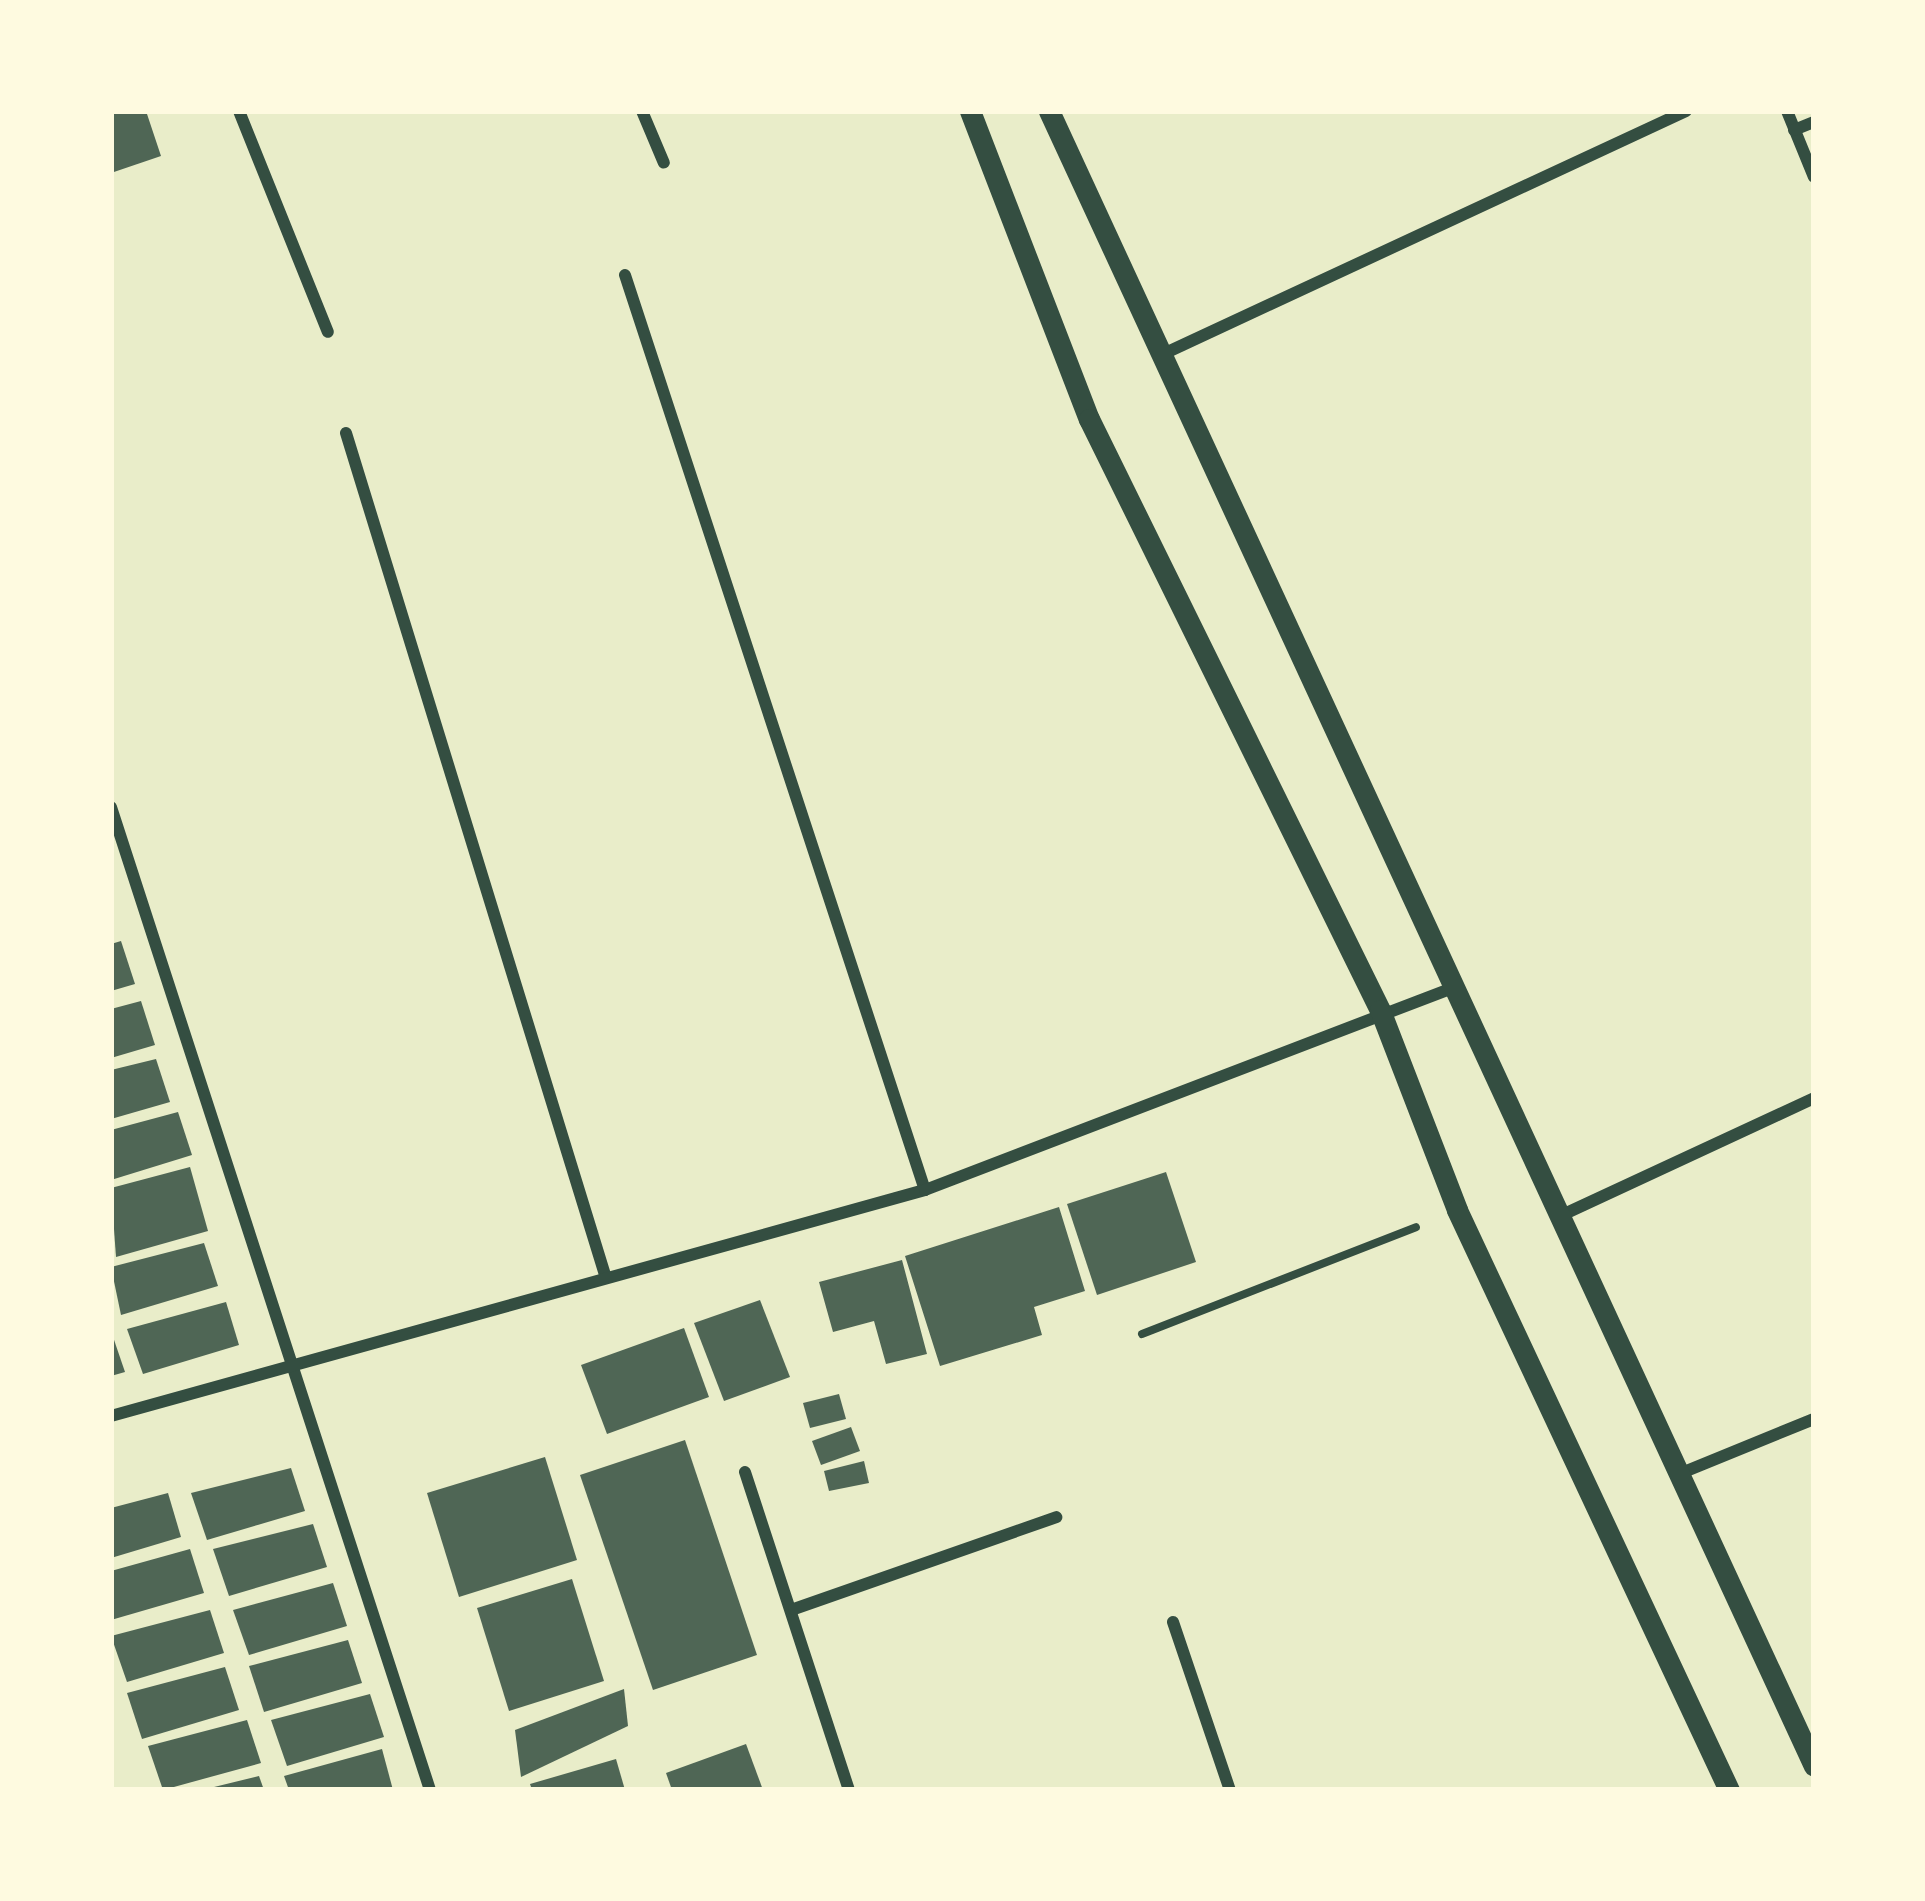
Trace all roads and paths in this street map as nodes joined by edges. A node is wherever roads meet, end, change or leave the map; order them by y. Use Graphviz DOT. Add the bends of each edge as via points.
graph roads {
  1 [pos="239,111"];
  2 [pos="642,111"];
  3 [pos="970,111"];
  4 [pos="1049,111"];
  5 [pos="1686,111"];
  6 [pos="1787,111"];
  7 [pos="1814,122"];
  8 [pos="1795,130"];
  9 [pos="664,163"];
  10 [pos="1814,177"];
  11 [pos="625,275"];
  12 [pos="328,332"];
  13 [pos="1158,357"];
  14 [pos="346,433"];
  15 [pos="111,807"];
  16 [pos="1447,990"];
  17 [pos="1380,1010"];
  18 [pos="1814,1098"];
  19 [pos="925,1190"];
  20 [pos="1457,1210"];
  21 [pos="1560,1216"];
  22 [pos="606,1278"];
  23 [pos="1142,1334"];
  24 [pos="290,1359"];
  25 [pos="111,1416"];
  26 [pos="1814,1419"];
  27 [pos="746,1472"];
  28 [pos="1679,1474"];
  29 [pos="1056,1517"];
  30 [pos="794,1609"];
  31 [pos="1173,1622"];
  32 [pos="1814,1766"];
  33 [pos="430,1790"];
  34 [pos="849,1790"];
  35 [pos="1230,1790"];
  36 [pos="1729,1790"];
  1 -- 12 [label="street"];
  2 -- 9 [label="street"];
  3 -- 17 [label="street" via="1089,419"];
  4 -- 13 [label="street"];
  5 -- 13 [label="street"];
  6 -- 8 [label="street"];
  7 -- 8 [label="street"];
  8 -- 10 [label="street"];
  11 -- 19 [label="street"];
  13 -- 16 [label="street"];
  14 -- 22 [label="street"];
  15 -- 24 [label="street"];
  16 -- 17 [label="street"];
  16 -- 21 [label="street"];
  17 -- 19 [label="street"];
  17 -- 20 [label="street"];
  18 -- 21 [label="street"];
  19 -- 22 [label="street"];
  20 -- 23 [label="path"];
  20 -- 36 [label="street"];
  21 -- 28 [label="street"];
  22 -- 24 [label="street"];
  24 -- 25 [label="street"];
  24 -- 33 [label="street"];
  26 -- 28 [label="street"];
  27 -- 30 [label="street"];
  28 -- 32 [label="street"];
  29 -- 30 [label="street"];
  30 -- 34 [label="street"];
  31 -- 35 [label="street"];
}
